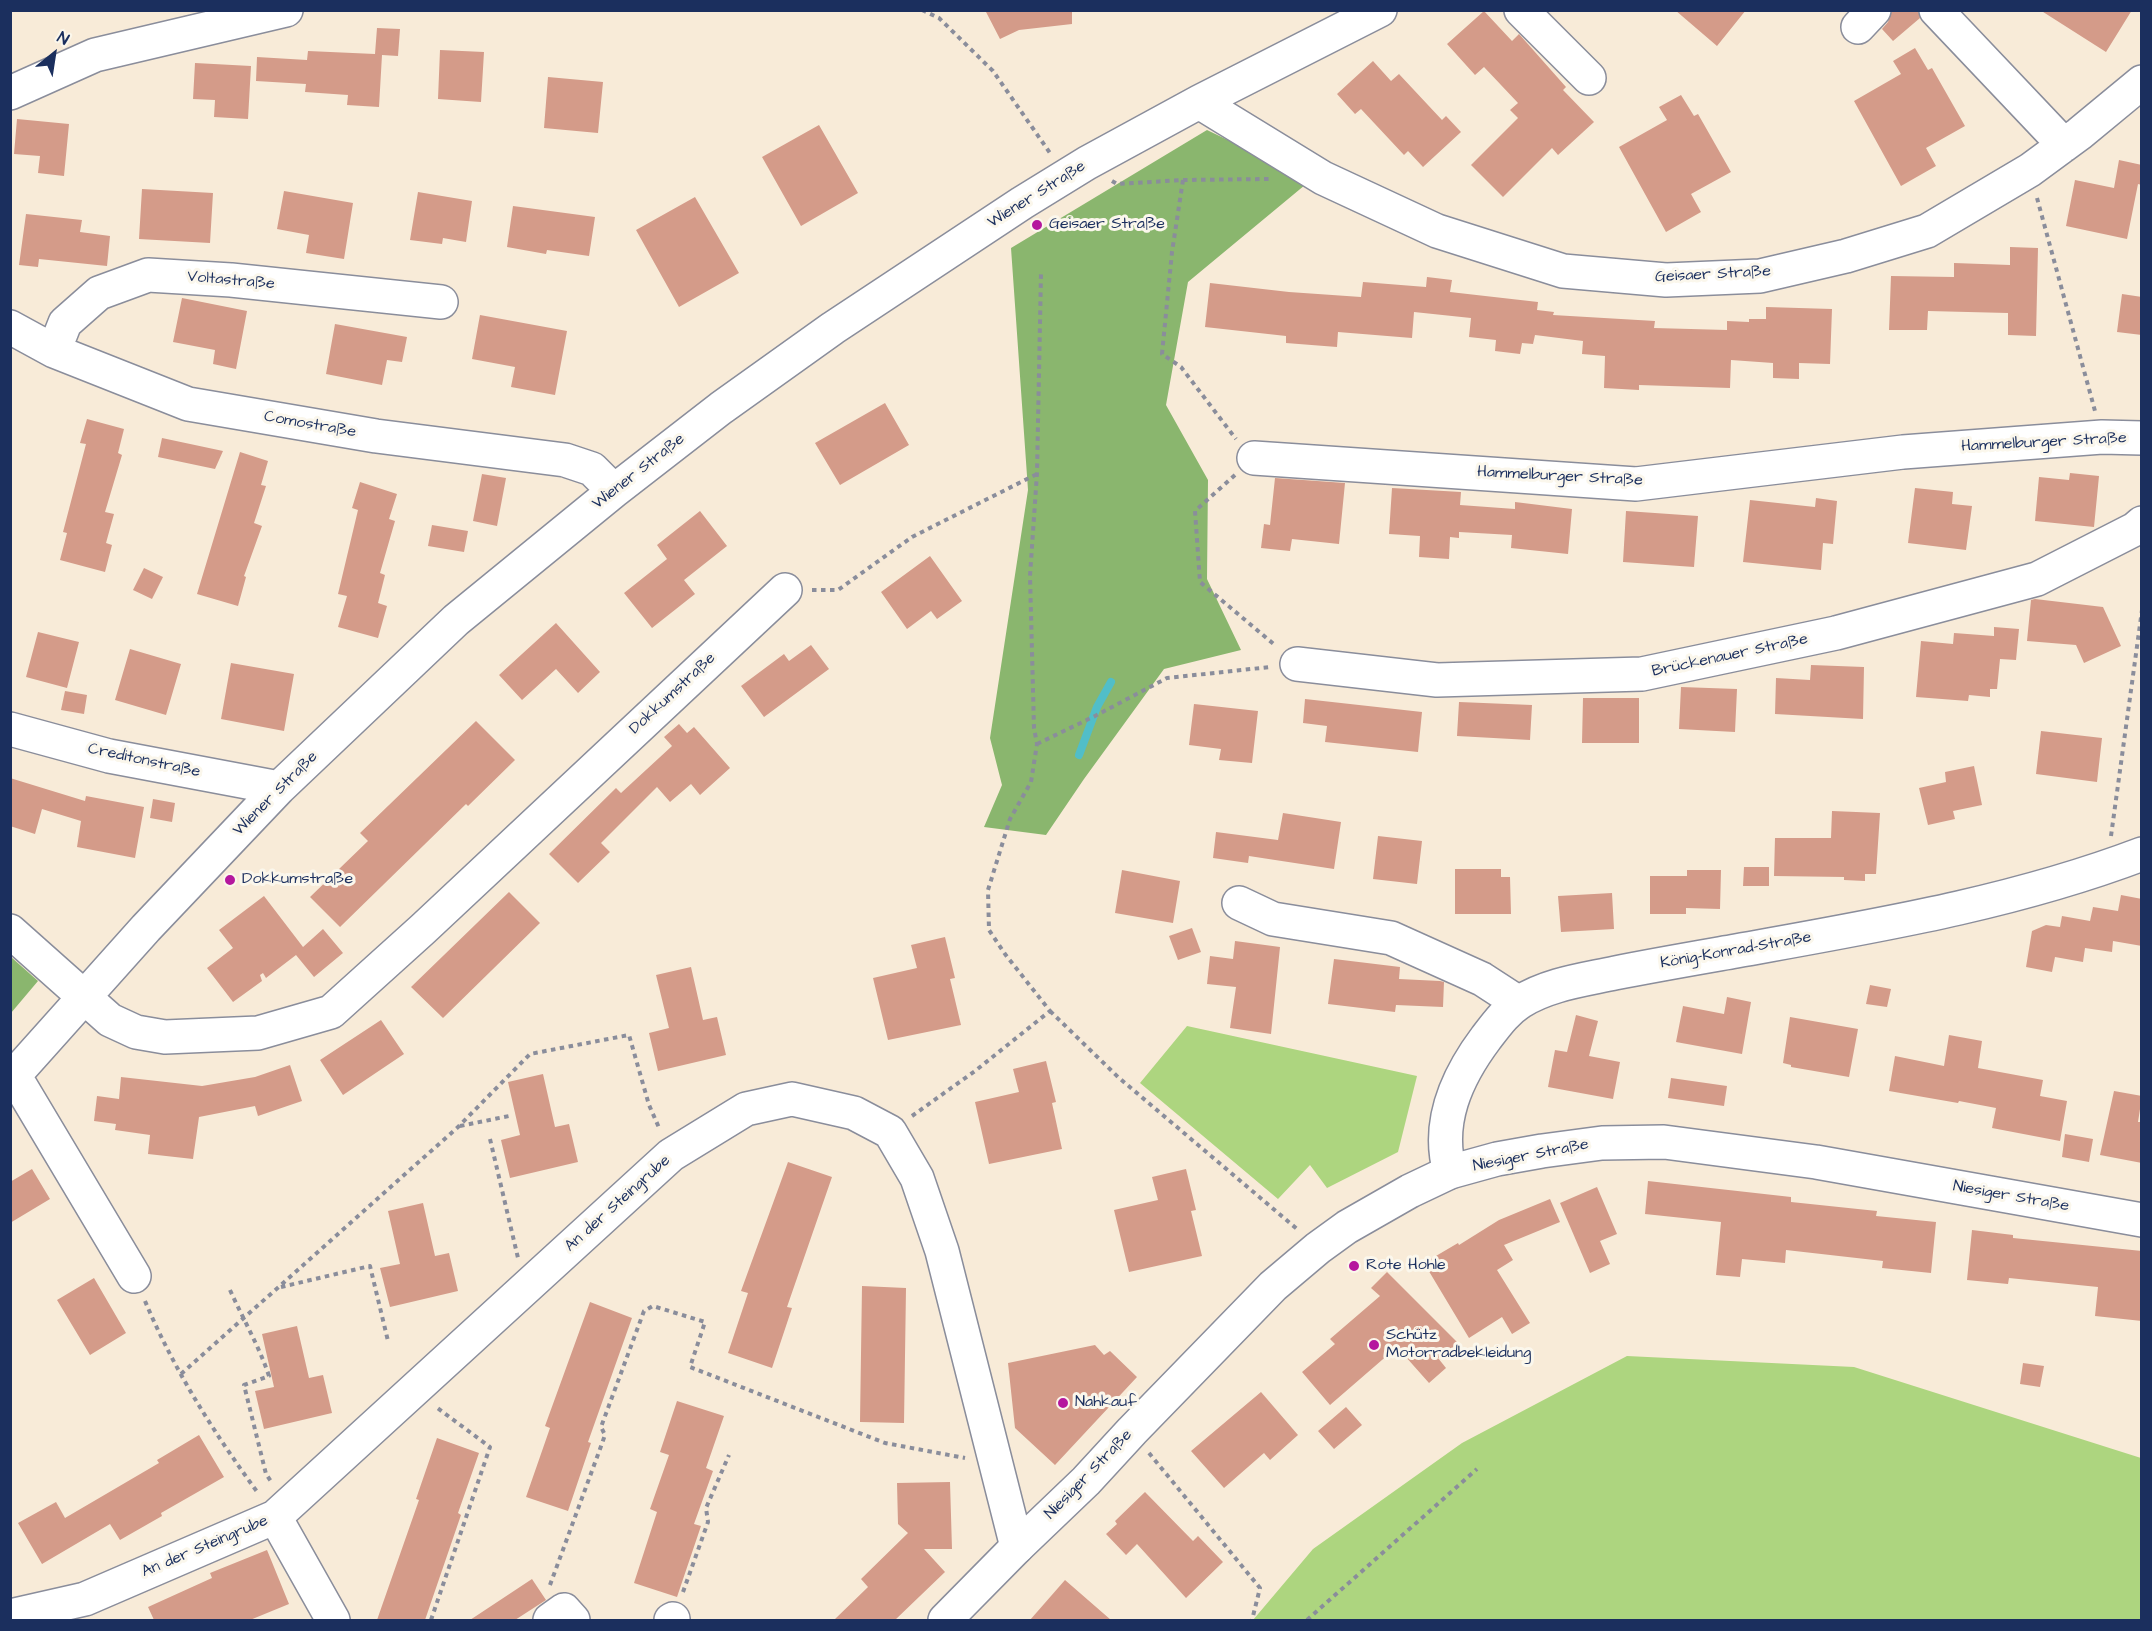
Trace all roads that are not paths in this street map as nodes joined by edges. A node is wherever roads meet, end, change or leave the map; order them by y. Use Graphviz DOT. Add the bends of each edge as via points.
graph roads {
  1 [pos="286,10"];
  2 [pos="1380,10"];
  3 [pos="1521,10"];
  4 [pos="1936,10"];
  5 [pos="1589,78"];
  6 [pos="2142,82"];
  7 [pos="10,93"];
  8 [pos="1199,102"];
  9 [pos="2064,146"];
  10 [pos="441,302"];
  11 [pos="10,327"];
  12 [pos="54,351"];
  13 [pos="2142,438"];
  14 [pos="1244,448"];
  15 [pos="614,491"];
  16 [pos="2142,523"];
  17 [pos="785,590"];
  18 [pos="1297,664"];
  19 [pos="10,729"];
  20 [pos="279,788"];
  21 [pos="2142,854"];
  22 [pos="1239,903"];
  23 [pos="10,931"];
  24 [pos="85,997"];
  25 [pos="1519,1003"];
  26 [pos="12,1078"];
  27 [pos="1449,1172"];
  28 [pos="2142,1220"];
  29 [pos="134,1276"];
  30 [pos="281,1512"];
  31 [pos="1017,1546"];
  32 [pos="10,1616"];
  33 [pos="333,1620"];
  34 [pos="945,1620"];
  1 -- 7 [label="street" via="94,55"];
  2 -- 8 [label="street, Wiener Straße"];
  3 -- 5 [label="street"];
  4 -- 9 [label="street"];
  6 -- 9 [label="street, Geisaer Straße"];
  8 -- 9 [label="street, Geisaer Straße" via="1323,178 1437,231 1563,271 1666,280 1760,276 1846,256 1927,231"];
  8 -- 15 [label="street, Wiener Straße" via="1022,203 833,328"];
  10 -- 12 [label="street, Voltastraße" via="148,275 99,293 65,323"];
  11 -- 12 [label="street, Comostraße"];
  12 -- 15 [label="street, Comostraße" via="188,404 376,436 565,460 592,469"];
  13 -- 14 [label="street, Hammelburger Straße" via="2103,437 1903,452 1636,484"];
  15 -- 20 [label="street, Wiener Straße" via="456,620"];
  16 -- 18 [label="street, Brückenauer Straße" via="2037,579 1836,633 1642,674 1437,680"];
  17 -- 24 [label="street, Dokkumstraße" via="331,1012 258,1033 165,1038 136,1032 110,1020"];
  19 -- 20 [label="street, Creditonstraße" via="109,756"];
  20 -- 24 [label="street, Wiener Straße"];
  21 -- 25 [label="street, König-Konrad-Straße" via="1980,904 1898,923 1576,981 1539,992"];
  22 -- 25 [label="street" via="1273,919 1391,938 1482,979"];
  23 -- 24 [label="street, Dokkumstraße"];
  24 -- 26 [label="street, Wiener Straße"];
  25 -- 27 [label="street, König-Konrad-Straße" via="1479,1046 1456,1087 1445,1126 1444,1154"];
  26 -- 29 [label="street"];
  27 -- 28 [label="street, Niesiger Straße" via="1542,1151 1602,1143 1664,1142 1816,1162"];
  27 -- 31 [label="street, Niesiger Straße" via="1366,1216 1318,1248 1273,1286 1086,1481"];
  30 -- 31 [label="street, An der Steingrube" via="671,1155 746,1109 792,1099 854,1113 890,1132 917,1178 942,1251"];
  30 -- 32 [label="street, An der Steingrube" via="85,1599"];
  30 -- 33 [label="street"];
  31 -- 34 [label="street, Niesiger Straße"];
}
